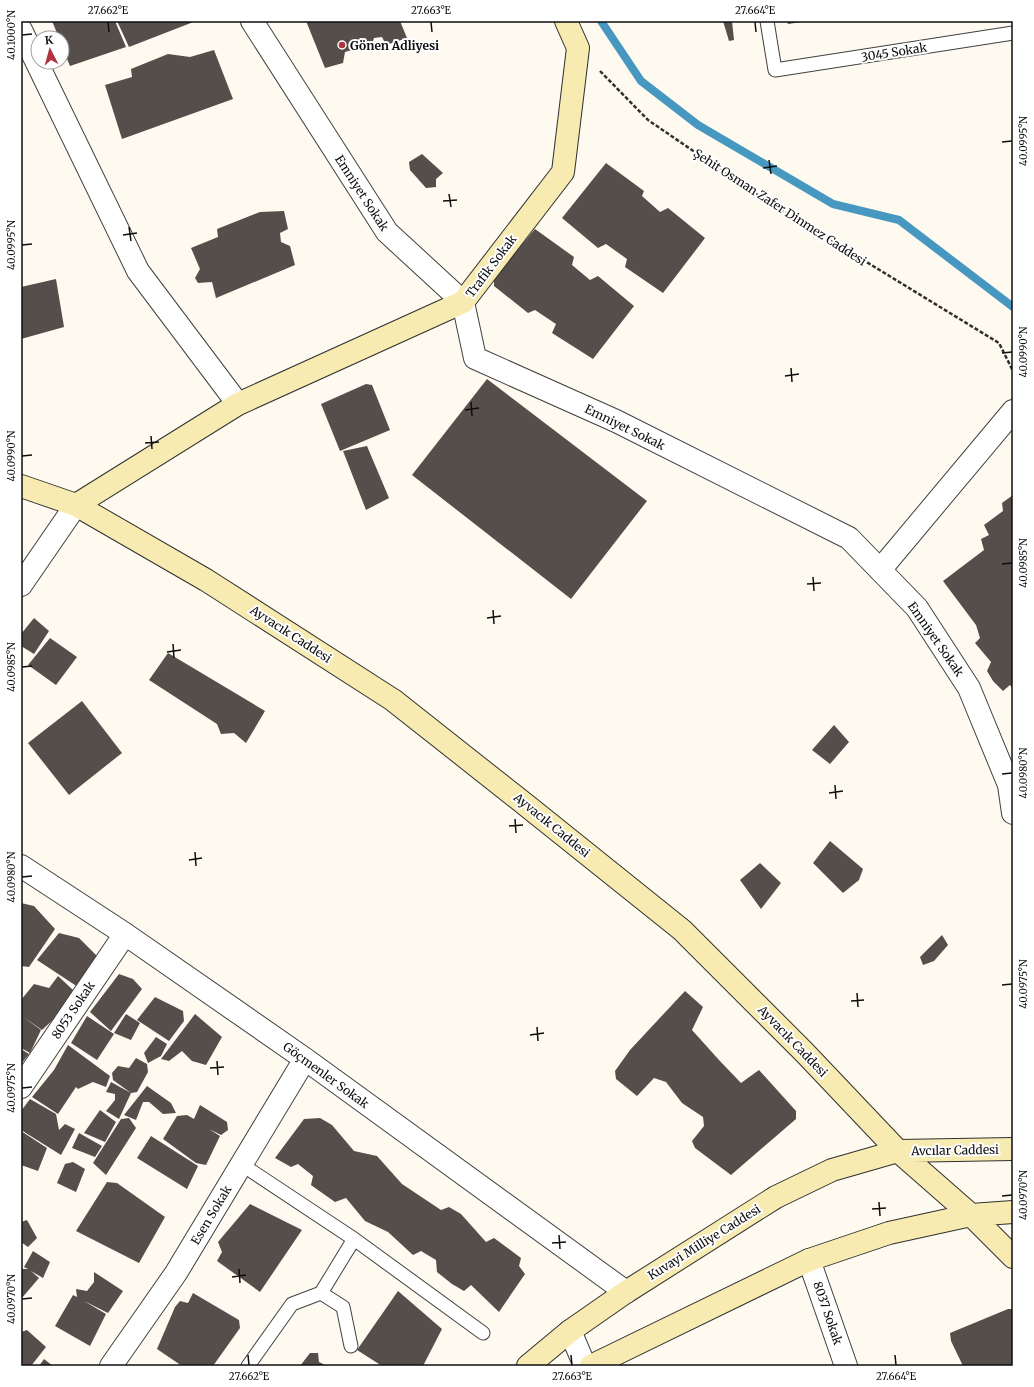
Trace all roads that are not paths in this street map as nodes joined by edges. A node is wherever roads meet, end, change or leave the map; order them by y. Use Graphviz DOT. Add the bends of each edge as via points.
graph roads {
  1 [pos="252,21"];
  2 [pos="566,21"];
  3 [pos="767,21"];
  4 [pos="1013,33"];
  5 [pos="22,38"];
  6 [pos="463,302"];
  7 [pos="238,404"];
  8 [pos="1013,411"];
  9 [pos="21,486"];
  10 [pos="76,505"];
  11 [pos="880,570"];
  12 [pos="21,585"];
  13 [pos="1013,813"];
  14 [pos="21,866"];
  15 [pos="125,934"];
  16 [pos="304,1059"];
  17 [pos="21,1087"];
  18 [pos="1013,1149"];
  19 [pos="898,1151"];
  20 [pos="241,1164"];
  21 [pos="1013,1212"];
  22 [pos="971,1215"];
  23 [pos="354,1239"];
  24 [pos="1013,1257"];
  25 [pos="809,1260"];
  26 [pos="626,1292"];
  27 [pos="321,1294"];
  28 [pos="570,1331"];
  29 [pos="484,1333"];
  30 [pos="351,1346"];
  31 [pos="111,1366"];
  32 [pos="248,1366"];
  33 [pos="528,1366"];
  34 [pos="585,1366"];
  35 [pos="591,1366"];
  36 [pos="846,1366"];
  1 -- 6 [label="street, Emniyet Sokak" via="386,232"];
  2 -- 6 [label="street, Trafik Sokak" via="578,48 563,172"];
  3 -- 4 [label="lane, 3045 Sokak" via="775,70"];
  5 -- 7 [label="street" via="138,271"];
  6 -- 7 [label="street, Trafik Sokak"];
  6 -- 11 [label="street, Emniyet Sokak" via="476,358 616,421 849,538"];
  7 -- 10 [label="street, Trafik Sokak"];
  8 -- 11 [label="street"];
  9 -- 10 [label="street, Ayvacık Caddesi"];
  10 -- 12 [label="street"];
  10 -- 19 [label="street, Ayvacık Caddesi" via="206,580 393,700 514,795 682,930"];
  11 -- 13 [label="street, Emniyet Sokak" via="916,608 969,688 1009,785"];
  14 -- 15 [label="street, Göçmenler Sokak"];
  15 -- 16 [label="street, Göçmenler Sokak"];
  15 -- 17 [label="street, 8053 Sokak"];
  16 -- 20 [label="street, Esen Sokak"];
  16 -- 26 [label="street, Göçmenler Sokak"];
  18 -- 19 [label="street, Avcılar Caddesi"];
  19 -- 22 [label="street, Ayvacık Caddesi"];
  19 -- 26 [label="street, Kuvayi Milliye Caddesi" via="832,1170 776,1197"];
  20 -- 23 [label="lane"];
  20 -- 31 [label="street, Esen Sokak" via="176,1273"];
  21 -- 22 [label="street"];
  22 -- 24 [label="street, Ayvacık Caddesi"];
  22 -- 25 [label="street" via="889,1233"];
  23 -- 27 [label="lane"];
  23 -- 29 [label="lane"];
  25 -- 35 [label="street"];
  25 -- 36 [label="street, 8037 Sokak"];
  26 -- 28 [label="street, Kuvayi Milliye Caddesi"];
  27 -- 30 [label="lane" via="343,1307"];
  27 -- 32 [label="lane" via="292,1304"];
  28 -- 33 [label="street, Kuvayi Milliye Caddesi"];
  28 -- 34 [label="street"];
}
